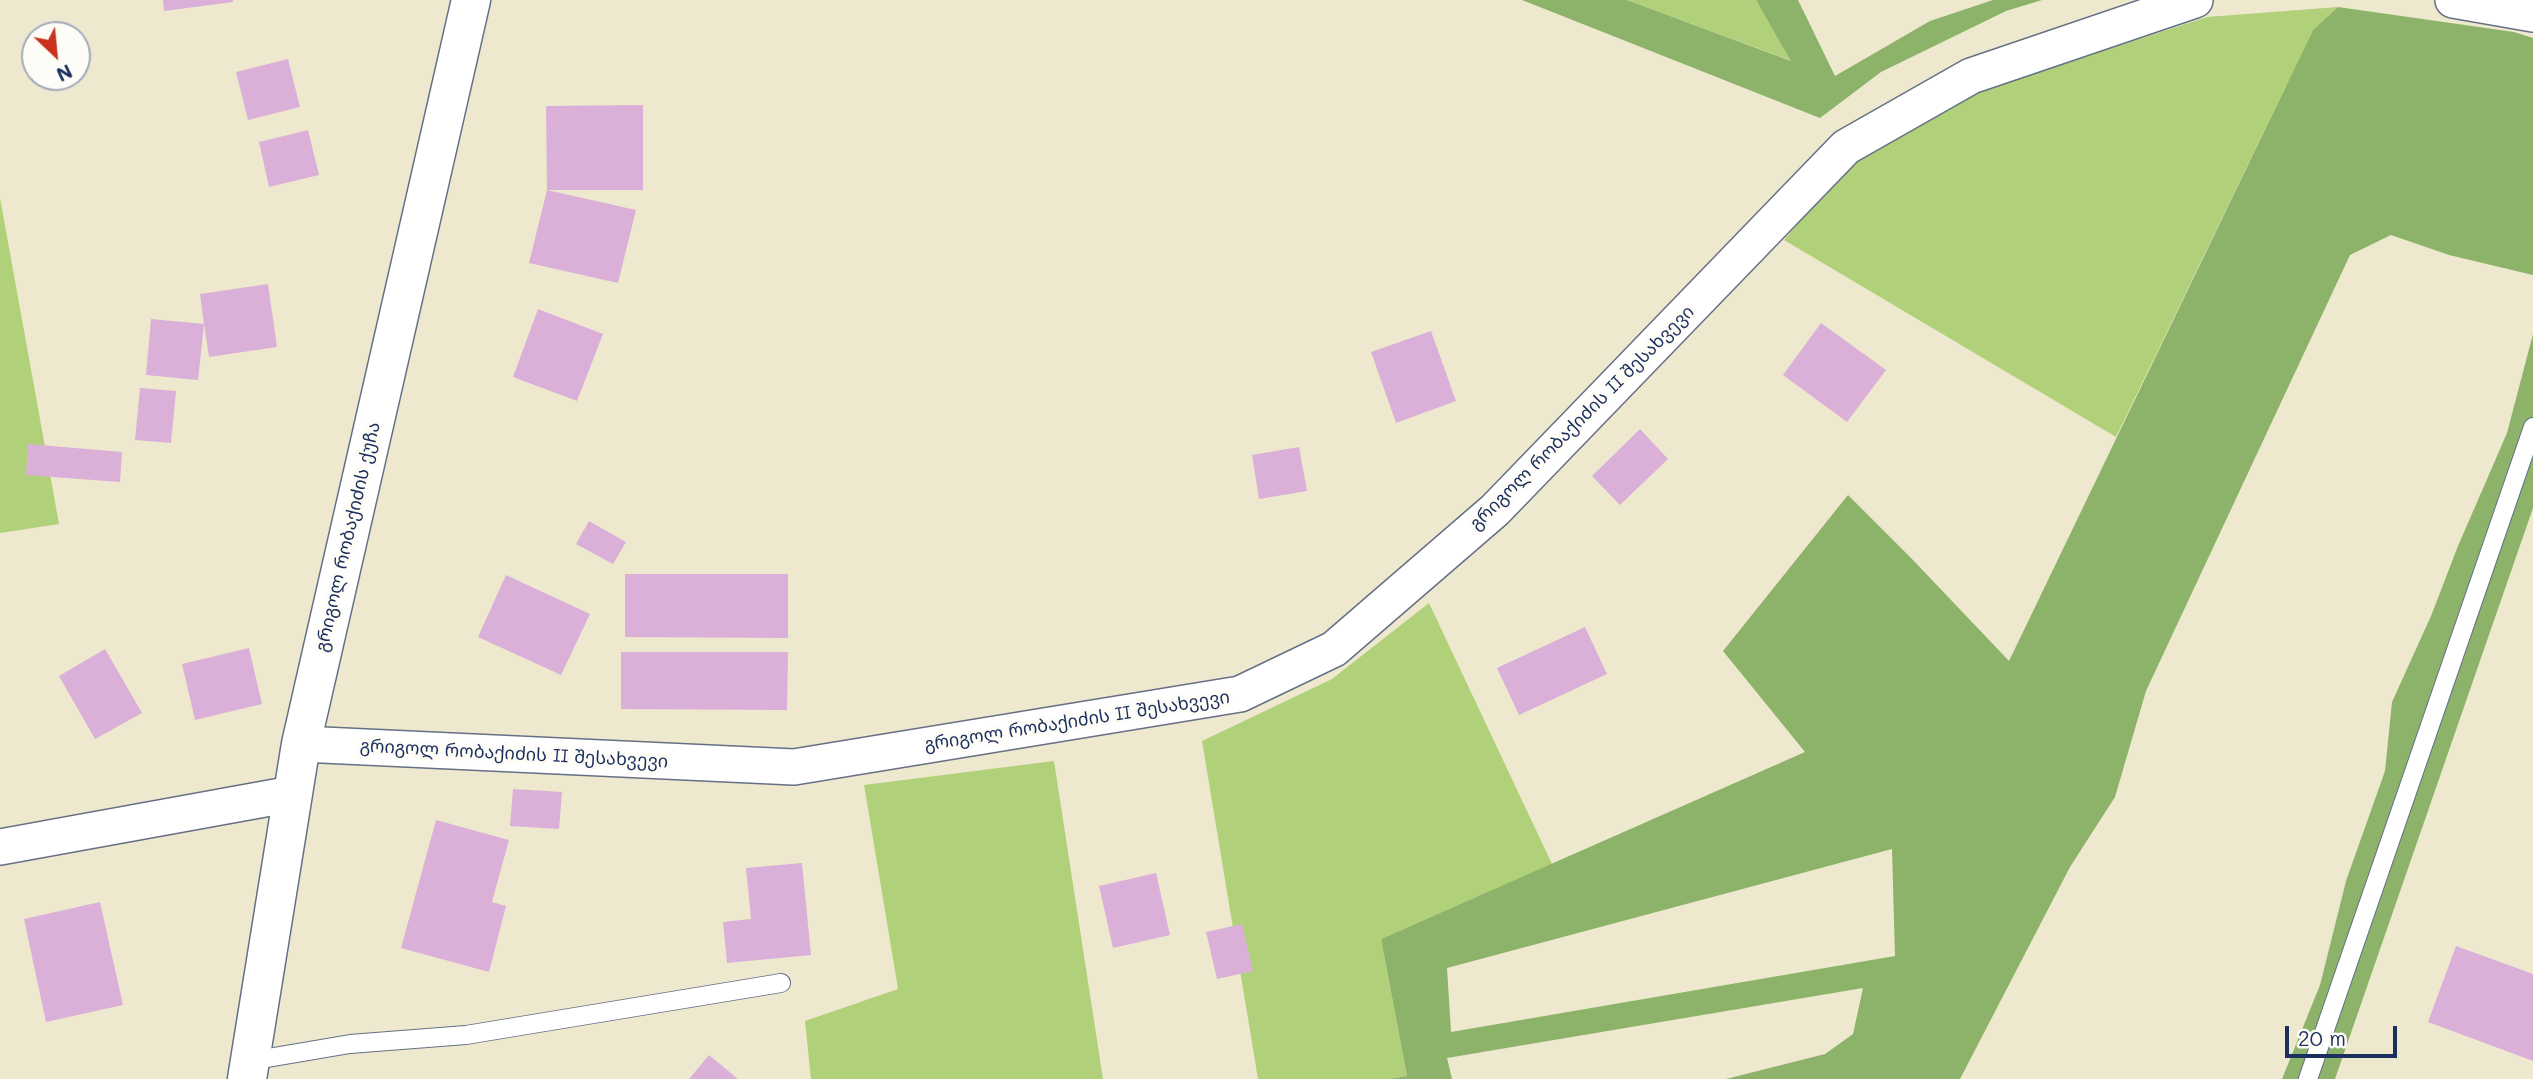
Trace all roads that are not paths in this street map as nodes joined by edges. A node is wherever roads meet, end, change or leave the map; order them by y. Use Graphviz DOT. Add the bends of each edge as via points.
graph roads {
  1 [pos="471,0"];
  2 [pos="2195,0"];
  3 [pos="2454,0"];
  4 [pos="2533,14"];
  5 [pos="2533,427"];
  6 [pos="301,744"];
  7 [pos="292,794"];
  8 [pos="0,847"];
  9 [pos="781,983"];
  10 [pos="248,1070"];
  11 [pos="2308,1079"];
  1 -- 6 [label="street, გრიგოლ რობაქიძის ქუჩა"];
  2 -- 6 [label="street, გრიგოლ რობაქიძის II შესახვევი" via="1971,76 1846,147 1495,510 1334,649 1240,694 794,766"];
  3 -- 4 [label="street"];
  5 -- 11 [label="lane"];
  6 -- 7 [label="street, გრიგოლ რობაქიძის ქუჩა"];
  7 -- 8 [label="street"];
  7 -- 10 [label="street, გრიგოლ რობაქიძის ქუჩა"];
  9 -- 10 [label="lane" via="466,1035 350,1044"];
}
